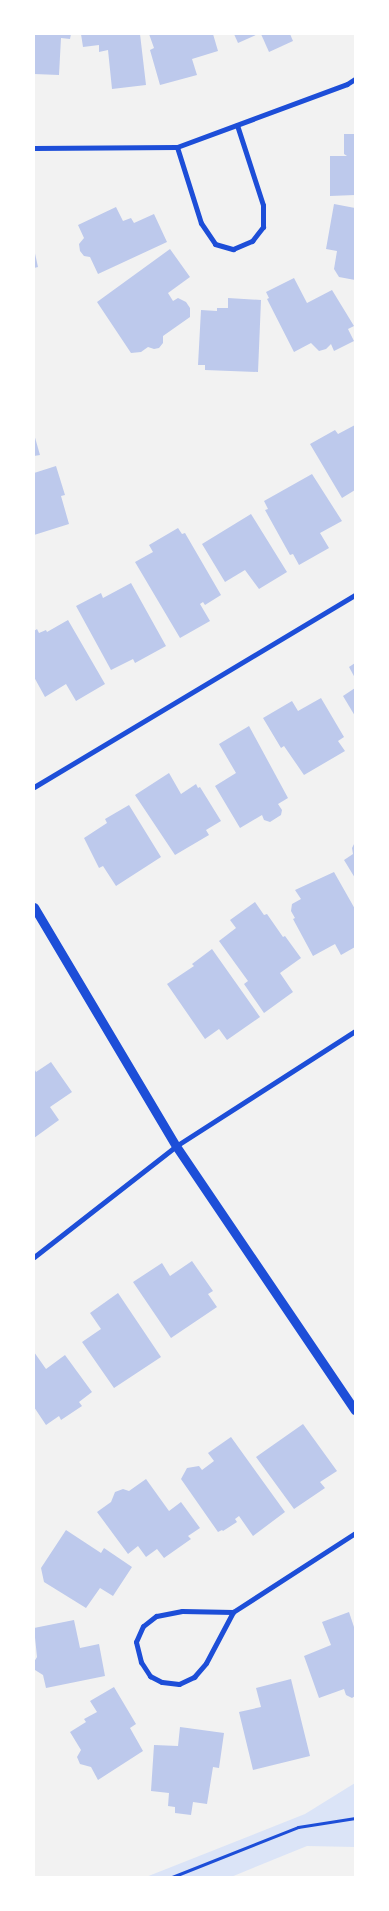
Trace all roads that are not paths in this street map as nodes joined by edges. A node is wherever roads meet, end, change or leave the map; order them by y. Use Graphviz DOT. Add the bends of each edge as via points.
graph roads {
  1 [pos="355,79"];
  2 [pos="348,84"];
  3 [pos="355,84"];
  4 [pos="237,125"];
  5 [pos="177,147"];
  6 [pos="34,148"];
  7 [pos="355,596"];
  8 [pos="34,787"];
  9 [pos="34,907"];
  10 [pos="355,1031"];
  11 [pos="176,1146"];
  12 [pos="34,1256"];
  13 [pos="355,1410"];
  14 [pos="355,1533"];
  15 [pos="233,1612"];
  1 -- 2 [label="street"];
  2 -- 3 [label="street"];
  2 -- 4 [label="street"];
  4 -- 5 [label="street"];
  4 -- 5 [label="street" via="262,205 263,227 252,241 233,249 215,244 201,223"];
  5 -- 6 [label="street"];
  7 -- 8 [label="street"];
  9 -- 11 [label="street"];
  10 -- 11 [label="street"];
  11 -- 12 [label="street"];
  11 -- 13 [label="street"];
  14 -- 15 [label="street"];
  15 -- 15 [label="street" via="182,1611 156,1616 143,1626 136,1642 141,1662 150,1676 162,1682 179,1684 194,1677 206,1664"];
}
